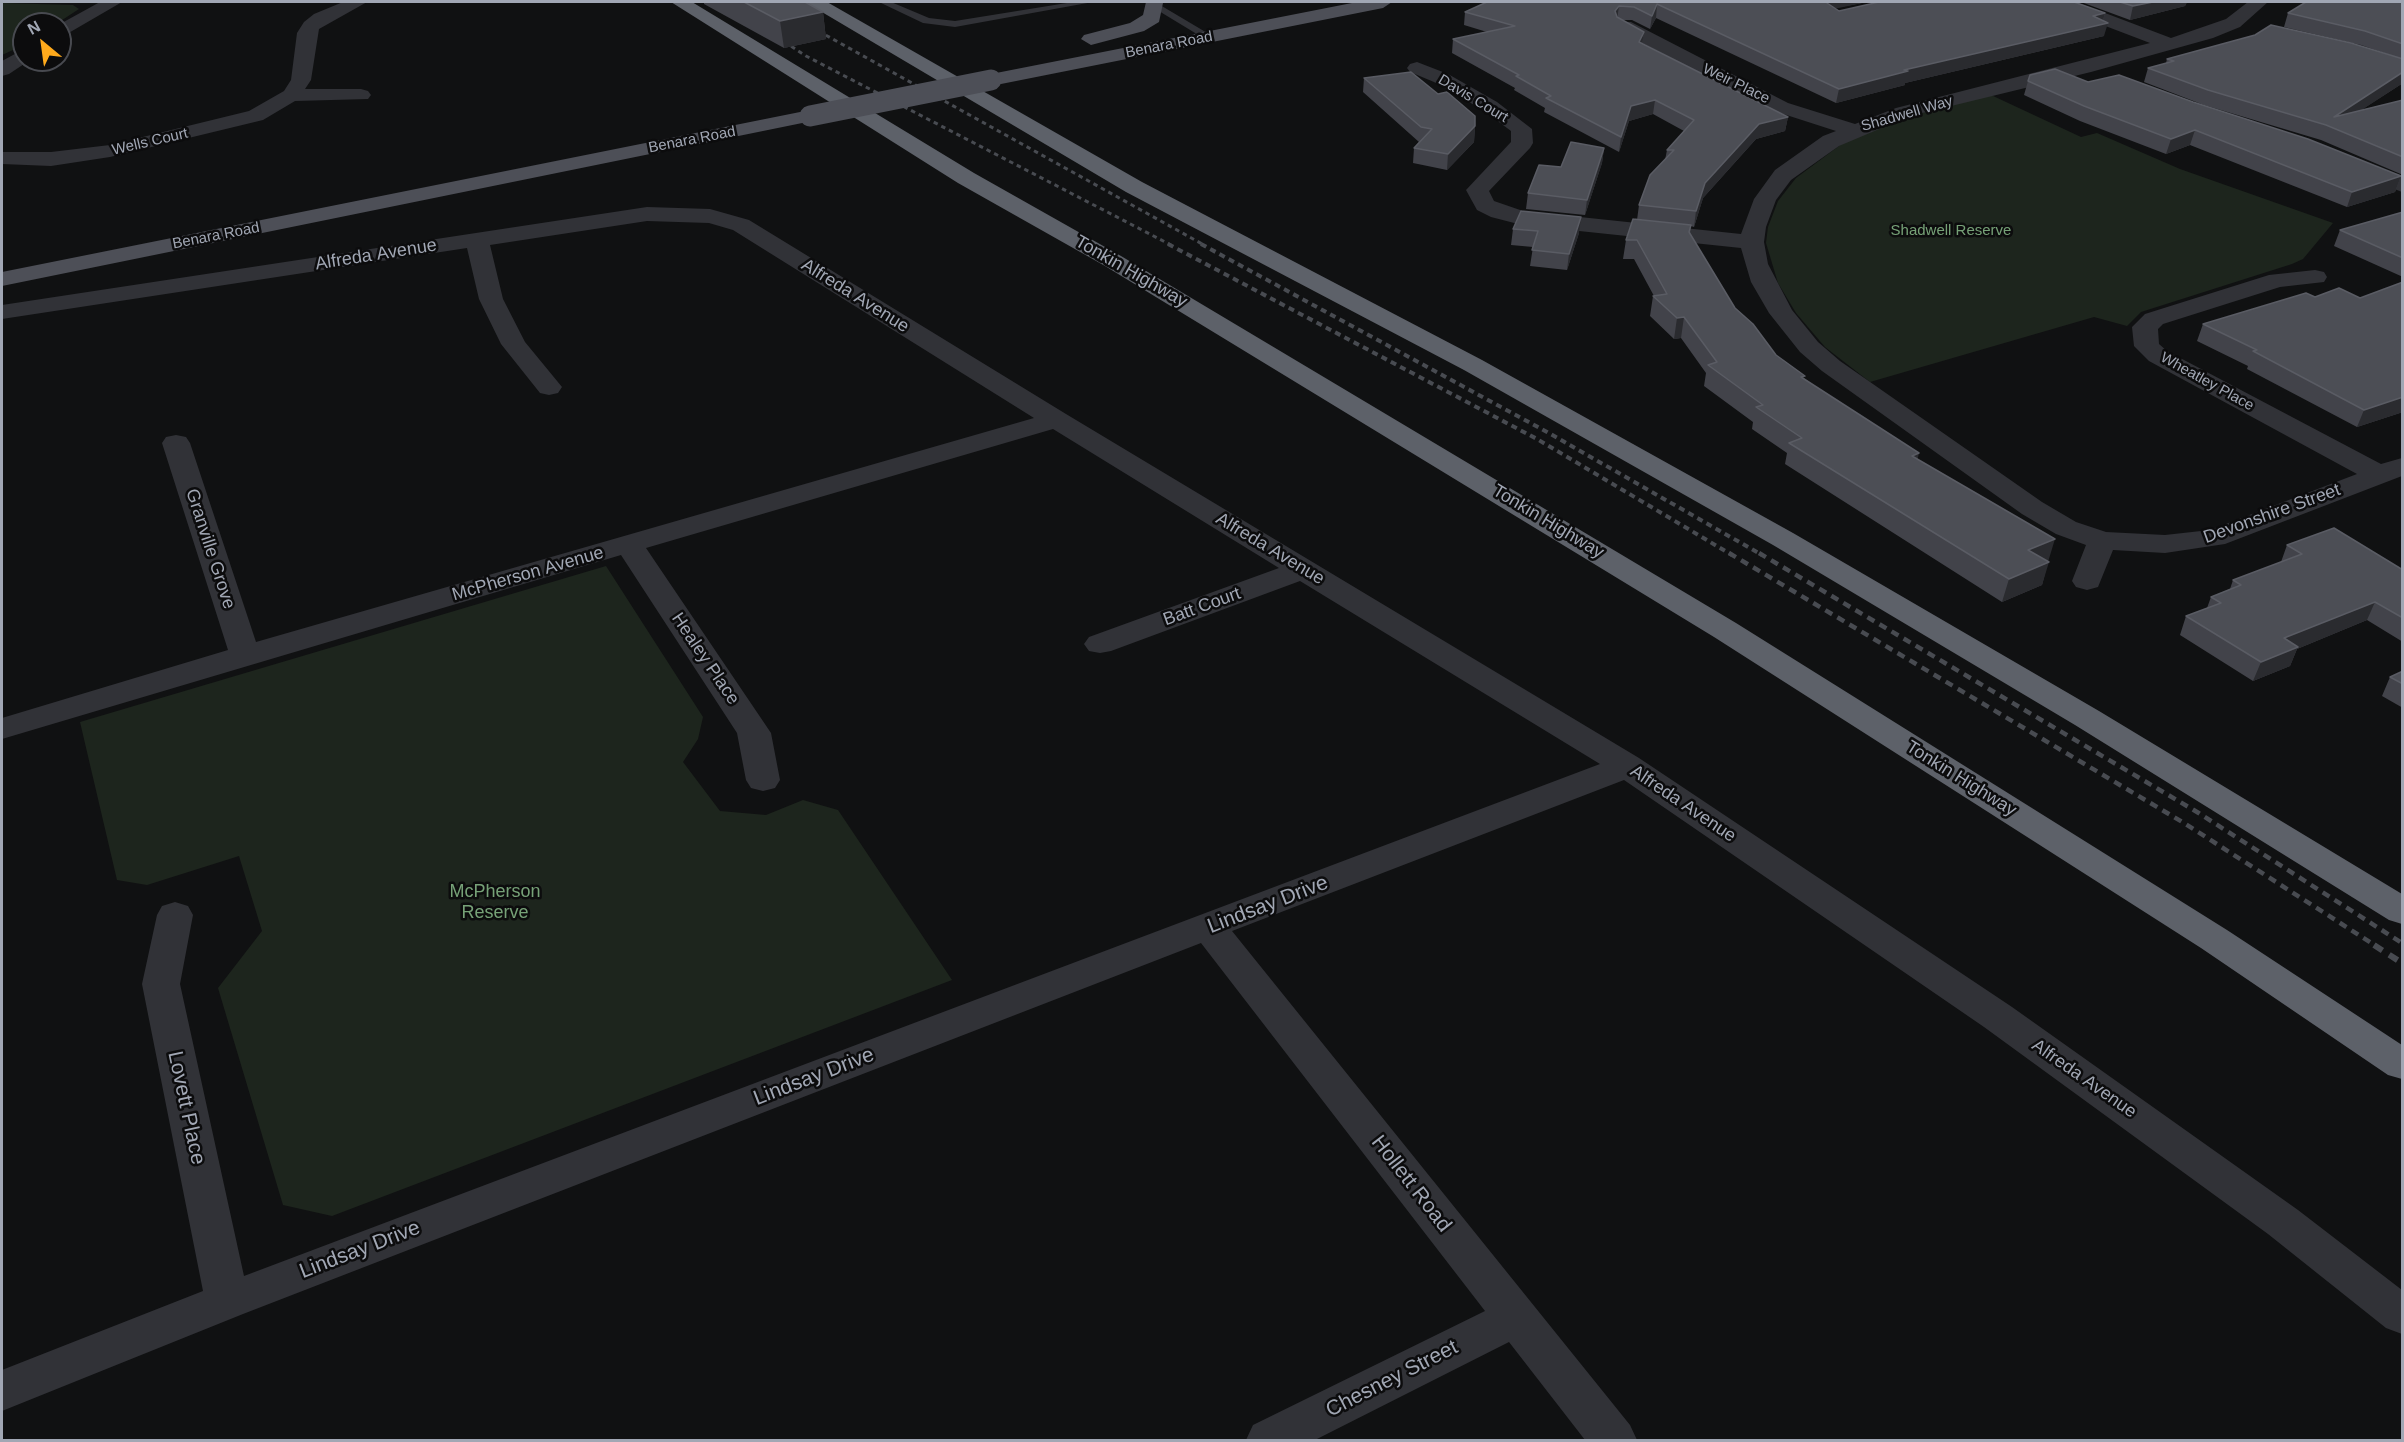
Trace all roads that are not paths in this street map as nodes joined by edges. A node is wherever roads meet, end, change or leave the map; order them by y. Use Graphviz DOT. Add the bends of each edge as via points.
graph roads {
  1 [pos="113,2"];
  2 [pos="358,2"];
  3 [pos="680,2"];
  4 [pos="814,2"];
  5 [pos="884,2"];
  6 [pos="1088,2"];
  7 [pos="1152,2"];
  8 [pos="1324,2"];
  9 [pos="1357,2"];
  10 [pos="1383,2"];
  11 [pos="2060,2"];
  12 [pos="2259,2"];
  13 [pos="72,25"];
  14 [pos="1624,26"];
  15 [pos="1201,32"];
  16 [pos="2169,44"];
  17 [pos="1048,58"];
  18 [pos="1417,68"];
  19 [pos="2084,68"];
  20 [pos="984,76"];
  21 [pos="2118,81"];
  22 [pos="291,95"];
  23 [pos="361,95"];
  24 [pos="804,112"];
  25 [pos="1852,130"];
  26 [pos="2,159"];
  27 [pos="2342,160"];
  28 [pos="2403,185"];
  29 [pos="477,240"];
  30 [pos="1752,242"];
  31 [pos="2,259"];
  32 [pos="2315,277"];
  33 [pos="2,279"];
  34 [pos="2,312"];
  35 [pos="549,387"];
  36 [pos="1056,420"];
  37 [pos="176,442"];
  38 [pos="2391,471"];
  39 [pos="2102,541"];
  40 [pos="629,545"];
  41 [pos="1304,569"];
  42 [pos="2087,581"];
  43 [pos="1100,644"];
  44 [pos="245,655"];
  45 [pos="2,729"];
  46 [pos="1627,766"];
  47 [pos="763,780"];
  48 [pos="2403,911"];
  49 [pos="175,915"];
  50 [pos="1209,928"];
  51 [pos="2403,1064"];
  52 [pos="227,1301"];
  53 [pos="2403,1316"];
  54 [pos="1515,1317"];
  55 [pos="2,1391"];
  56 [pos="1270,1440"];
  57 [pos="1613,1440"];
  1 -- 13 [label="street"];
  2 -- 22 [label="street" via="311,26 301,80"];
  3 -- 51 [label="highway, Tonkin Highway" via="966,178 1123,267 1725,630 2214,939"];
  4 -- 48 [label="highway" via="1134,187 1432,343 1753,522 2087,718"];
  5 -- 6 [label="lane" via="927,21 955,24"];
  7 -- 15 [label="lane"];
  7 -- 17 [label="main road" via="1152,18 1137,27 1079,42"];
  8 -- 15 [label="main road, Benara Road"];
  9 -- 15 [label="main road, Benara Road"];
  10 -- 15 [label="main road, Benara Road"];
  11 -- 16 [label="street"];
  12 -- 16 [label="street, Shadwell Way" via="2244,25"];
  14 -- 25 [label="street, Weir Place" via="1781,107"];
  15 -- 17 [label="main road, Benara Road"];
  15 -- 20 [label="main road, Benara Road"];
  16 -- 19 [label="street, Shadwell Way"];
  17 -- 20 [label="main road, Benara Road"];
  18 -- 30 [label="street, Davis Court" via="1490,106 1521,129 1522,143 1477,190 1485,205 1522,218"];
  19 -- 21 [label="street"];
  19 -- 25 [label="street, Shadwell Way" via="1903,112"];
  20 -- 24 [label="main road, Benara Road, bridge"];
  22 -- 23 [label="street"];
  22 -- 26 [label="street, Wells Court" via="256,116 110,151 51,159"];
  24 -- 31 [label="main road, Benara Road"];
  24 -- 33 [label="main road, Benara Road"];
  25 -- 30 [label="street, Shadwell Way" via="1814,151 1783,175 1765,199"];
  27 -- 28 [label="street"];
  29 -- 34 [label="street, Alfreda Avenue"];
  29 -- 35 [label="street" via="491,299 514,344"];
  29 -- 36 [label="street, Alfreda Avenue" via="647,214 710,216 741,225"];
  30 -- 39 [label="street, Shadwell Way" via="1772,299 1793,328 1824,359 2032,508 2066,528"];
  32 -- 38 [label="street, Wheatley Place" via="2278,280 2154,320 2145,327 2147,346 2158,356"];
  36 -- 40 [label="street, McPherson Avenue"];
  36 -- 41 [label="street, Alfreda Avenue"];
  37 -- 44 [label="street, Granville Grove"];
  38 -- 39 [label="street, Devonshire Street" via="2215,538 2165,544"];
  39 -- 42 [label="street"];
  40 -- 44 [label="street, McPherson Avenue"];
  40 -- 47 [label="street, Healey Place" via="754,733"];
  41 -- 43 [label="street, Batt Court"];
  41 -- 46 [label="street, Alfreda Avenue"];
  44 -- 45 [label="street, McPherson Avenue"];
  46 -- 50 [label="street, Lindsay Drive"];
  46 -- 53 [label="street, Alfreda Avenue" via="1998,1017 2283,1222"];
  49 -- 52 [label="street, Lovett Place" via="160,984"];
  50 -- 52 [label="street, Lindsay Drive"];
  50 -- 54 [label="street, Hollett Road"];
  52 -- 55 [label="street, Lindsay Drive"];
  54 -- 56 [label="street, Chesney Street"];
  54 -- 57 [label="street, Hollett Road"];
}
